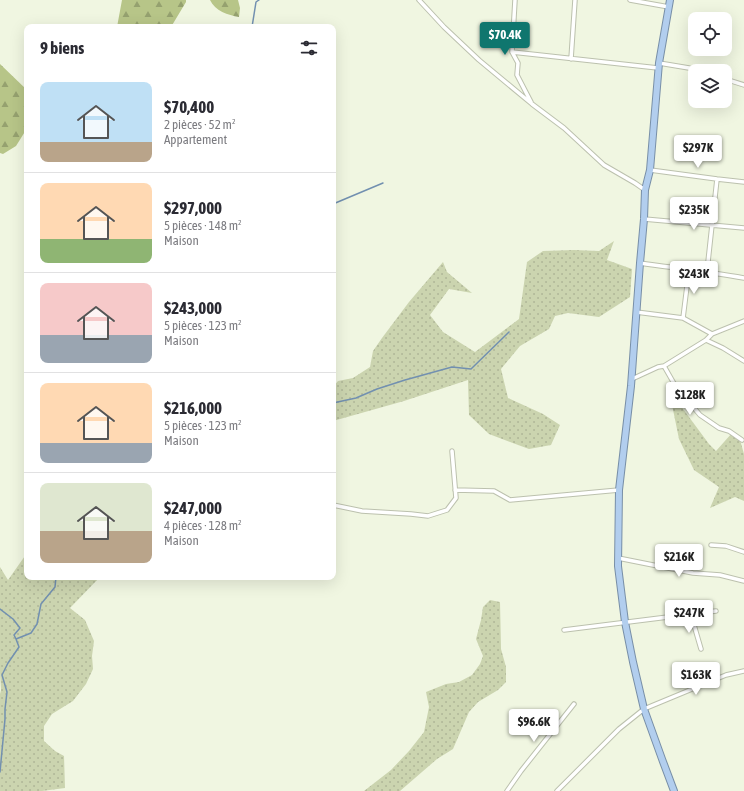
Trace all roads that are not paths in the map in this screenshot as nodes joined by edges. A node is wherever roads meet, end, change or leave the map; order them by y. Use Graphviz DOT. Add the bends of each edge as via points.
graph roads {
  1 [pos="418,0"];
  2 [pos="515,0"];
  3 [pos="575,0"];
  4 [pos="630,0"];
  5 [pos="670,0"];
  6 [pos="669,7"];
  7 [pos="512,52"];
  8 [pos="571,59"];
  9 [pos="659,66"];
  10 [pos="688,68"];
  11 [pos="732,81"];
  12 [pos="744,85"];
  13 [pos="532,104"];
  14 [pos="650,170"];
  15 [pos="717,179"];
  16 [pos="744,182"];
  17 [pos="645,190"];
  18 [pos="644,219"];
  19 [pos="712,224"];
  20 [pos="744,228"];
  21 [pos="640,263"];
  22 [pos="689,270"];
  23 [pos="707,271"];
  24 [pos="744,278"];
  25 [pos="636,312"];
  26 [pos="683,318"];
  27 [pos="744,321"];
  28 [pos="712,334"];
  29 [pos="706,340"];
  30 [pos="744,361"];
  31 [pos="664,366"];
  32 [pos="630,379"];
  33 [pos="742,440"];
  34 [pos="452,451"];
  35 [pos="456,490"];
  36 [pos="619,490"];
  37 [pos="336,506"];
  38 [pos="711,545"];
  39 [pos="744,552"];
  40 [pos="618,558"];
  41 [pos="744,581"];
  42 [pos="716,611"];
  43 [pos="686,615"];
  44 [pos="625,622"];
  45 [pos="564,630"];
  46 [pos="701,649"];
  47 [pos="744,672"];
  48 [pos="574,704"];
  49 [pos="644,709"];
  50 [pos="507,791"];
  51 [pos="557,791"];
  52 [pos="674,791"];
  1 -- 13 [label="street" via="479,60"];
  2 -- 7 [label="street"];
  3 -- 8 [label="street"];
  4 -- 6 [label="street"];
  5 -- 6 [label="highway"];
  6 -- 9 [label="highway"];
  7 -- 8 [label="street"];
  7 -- 13 [label="street" via="518,63 517,75"];
  8 -- 9 [label="street"];
  9 -- 10 [label="street"];
  9 -- 14 [label="highway"];
  11 -- 12 [label="street"];
  13 -- 17 [label="street" via="564,128 604,165"];
  14 -- 15 [label="street"];
  14 -- 17 [label="highway"];
  15 -- 16 [label="street"];
  15 -- 19 [label="street"];
  17 -- 18 [label="highway"];
  18 -- 19 [label="street"];
  18 -- 21 [label="highway"];
  19 -- 20 [label="street"];
  19 -- 23 [label="street"];
  21 -- 22 [label="street"];
  21 -- 25 [label="highway"];
  22 -- 23 [label="street"];
  22 -- 26 [label="street"];
  23 -- 24 [label="street"];
  25 -- 26 [label="street"];
  25 -- 32 [label="highway"];
  26 -- 28 [label="street"];
  27 -- 28 [label="street"];
  28 -- 29 [label="street"];
  29 -- 30 [label="street"];
  29 -- 31 [label="street"];
  31 -- 32 [label="street"];
  31 -- 33 [label="street" via="676,387 700,415"];
  32 -- 36 [label="highway"];
  34 -- 35 [label="street"];
  35 -- 36 [label="street" via="494,491 510,500"];
  35 -- 37 [label="street" via="456,498 447,510 428,516 362,511"];
  36 -- 40 [label="highway"];
  38 -- 39 [label="street" via="726,546"];
  40 -- 41 [label="street"];
  40 -- 44 [label="highway"];
  42 -- 43 [label="street"];
  43 -- 44 [label="street"];
  43 -- 46 [label="street" via="694,625"];
  44 -- 45 [label="street"];
  44 -- 49 [label="highway"];
  47 -- 49 [label="street" via="726,675"];
  48 -- 50 [label="street"];
  49 -- 51 [label="street" via="619,729"];
  49 -- 52 [label="highway"];
}
